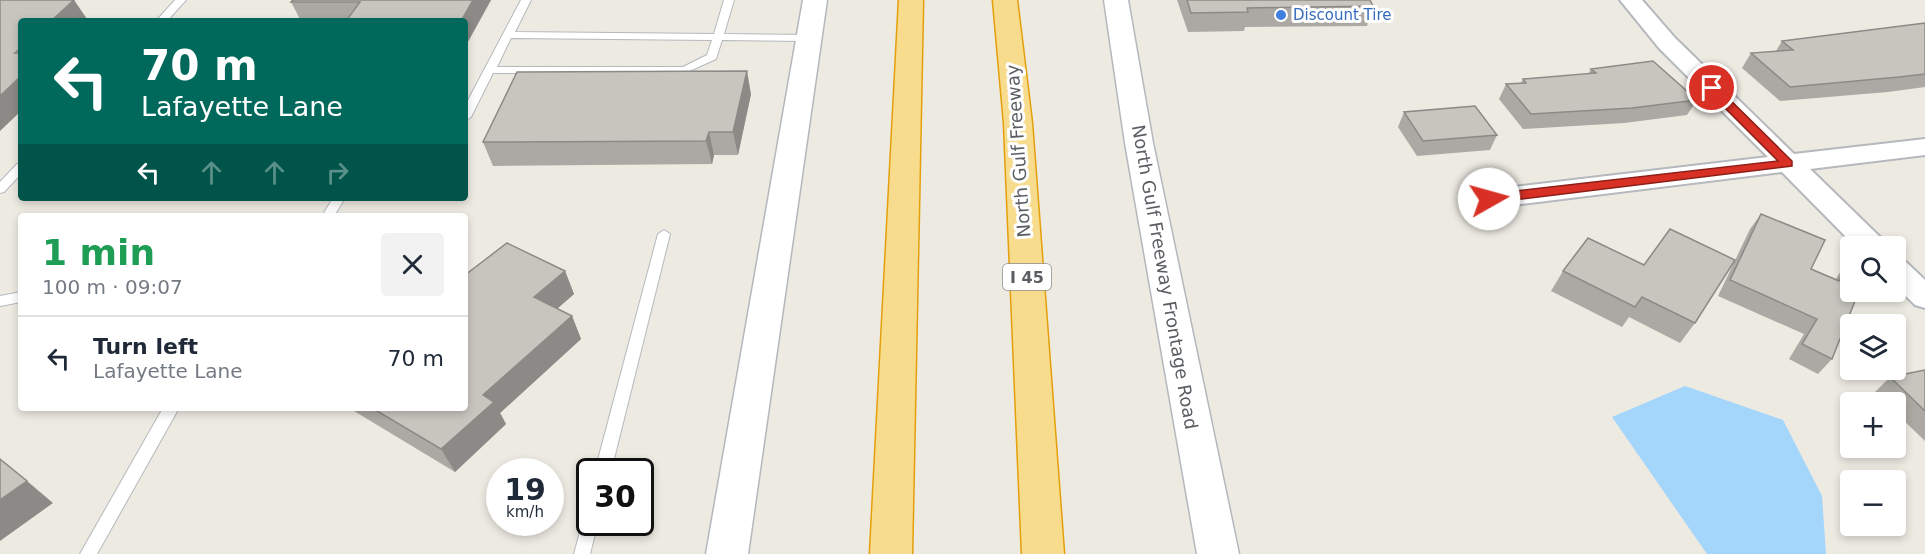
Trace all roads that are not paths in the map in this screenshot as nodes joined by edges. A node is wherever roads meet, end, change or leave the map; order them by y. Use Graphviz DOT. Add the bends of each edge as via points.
graph roads {
  1 [pos="181,0"];
  2 [pos="526,0"];
  3 [pos="729,0"];
  4 [pos="815,0"];
  5 [pos="911,0"];
  6 [pos="1005,0"];
  7 [pos="1116,0"];
  8 [pos="1631,0"];
  9 [pos="164,18"];
  10 [pos="507,36"];
  11 [pos="718,38"];
  12 [pos="809,38"];
  13 [pos="489,70"];
  14 [pos="468,111"];
  15 [pos="1925,147"];
  16 [pos="1788,164"];
  17 [pos="18,170"];
  18 [pos="0,189"];
  19 [pos="1489,199"];
  20 [pos="664,234"];
  21 [pos="1862,236"];
  22 [pos="1906,279"];
  23 [pos="1925,297"];
  24 [pos="18,298"];
  25 [pos="0,301"];
  26 [pos="169,411"];
  27 [pos="606,458"];
  28 [pos="586,536"];
  29 [pos="88,554"];
  30 [pos="582,554"];
  31 [pos="727,554"];
  32 [pos="891,554"];
  33 [pos="1043,554"];
  34 [pos="1218,554"];
  1 -- 9 [label="lane"];
  2 -- 10 [label="lane"];
  3 -- 11 [label="lane"];
  4 -- 12 [label="main road"];
  5 -- 32 [label="highway"];
  6 -- 33 [label="highway, North Gulf Freeway / I 45" via="1018,123"];
  7 -- 34 [label="main road, North Gulf Freeway Frontage Road"];
  8 -- 16 [label="street" via="1667,44"];
  10 -- 11 [label="lane"];
  10 -- 13 [label="lane"];
  11 -- 12 [label="lane"];
  11 -- 13 [label="lane" via="712,57 685,70"];
  12 -- 31 [label="main road"];
  13 -- 14 [label="lane"];
  15 -- 16 [label="street"];
  16 -- 19 [label="street"];
  16 -- 21 [label="street"];
  17 -- 18 [label="lane"];
  20 -- 27 [label="lane"];
  22 -- 23 [label="street"];
  24 -- 25 [label="lane"];
  26 -- 29 [label="lane"];
  28 -- 30 [label="lane"];
}
